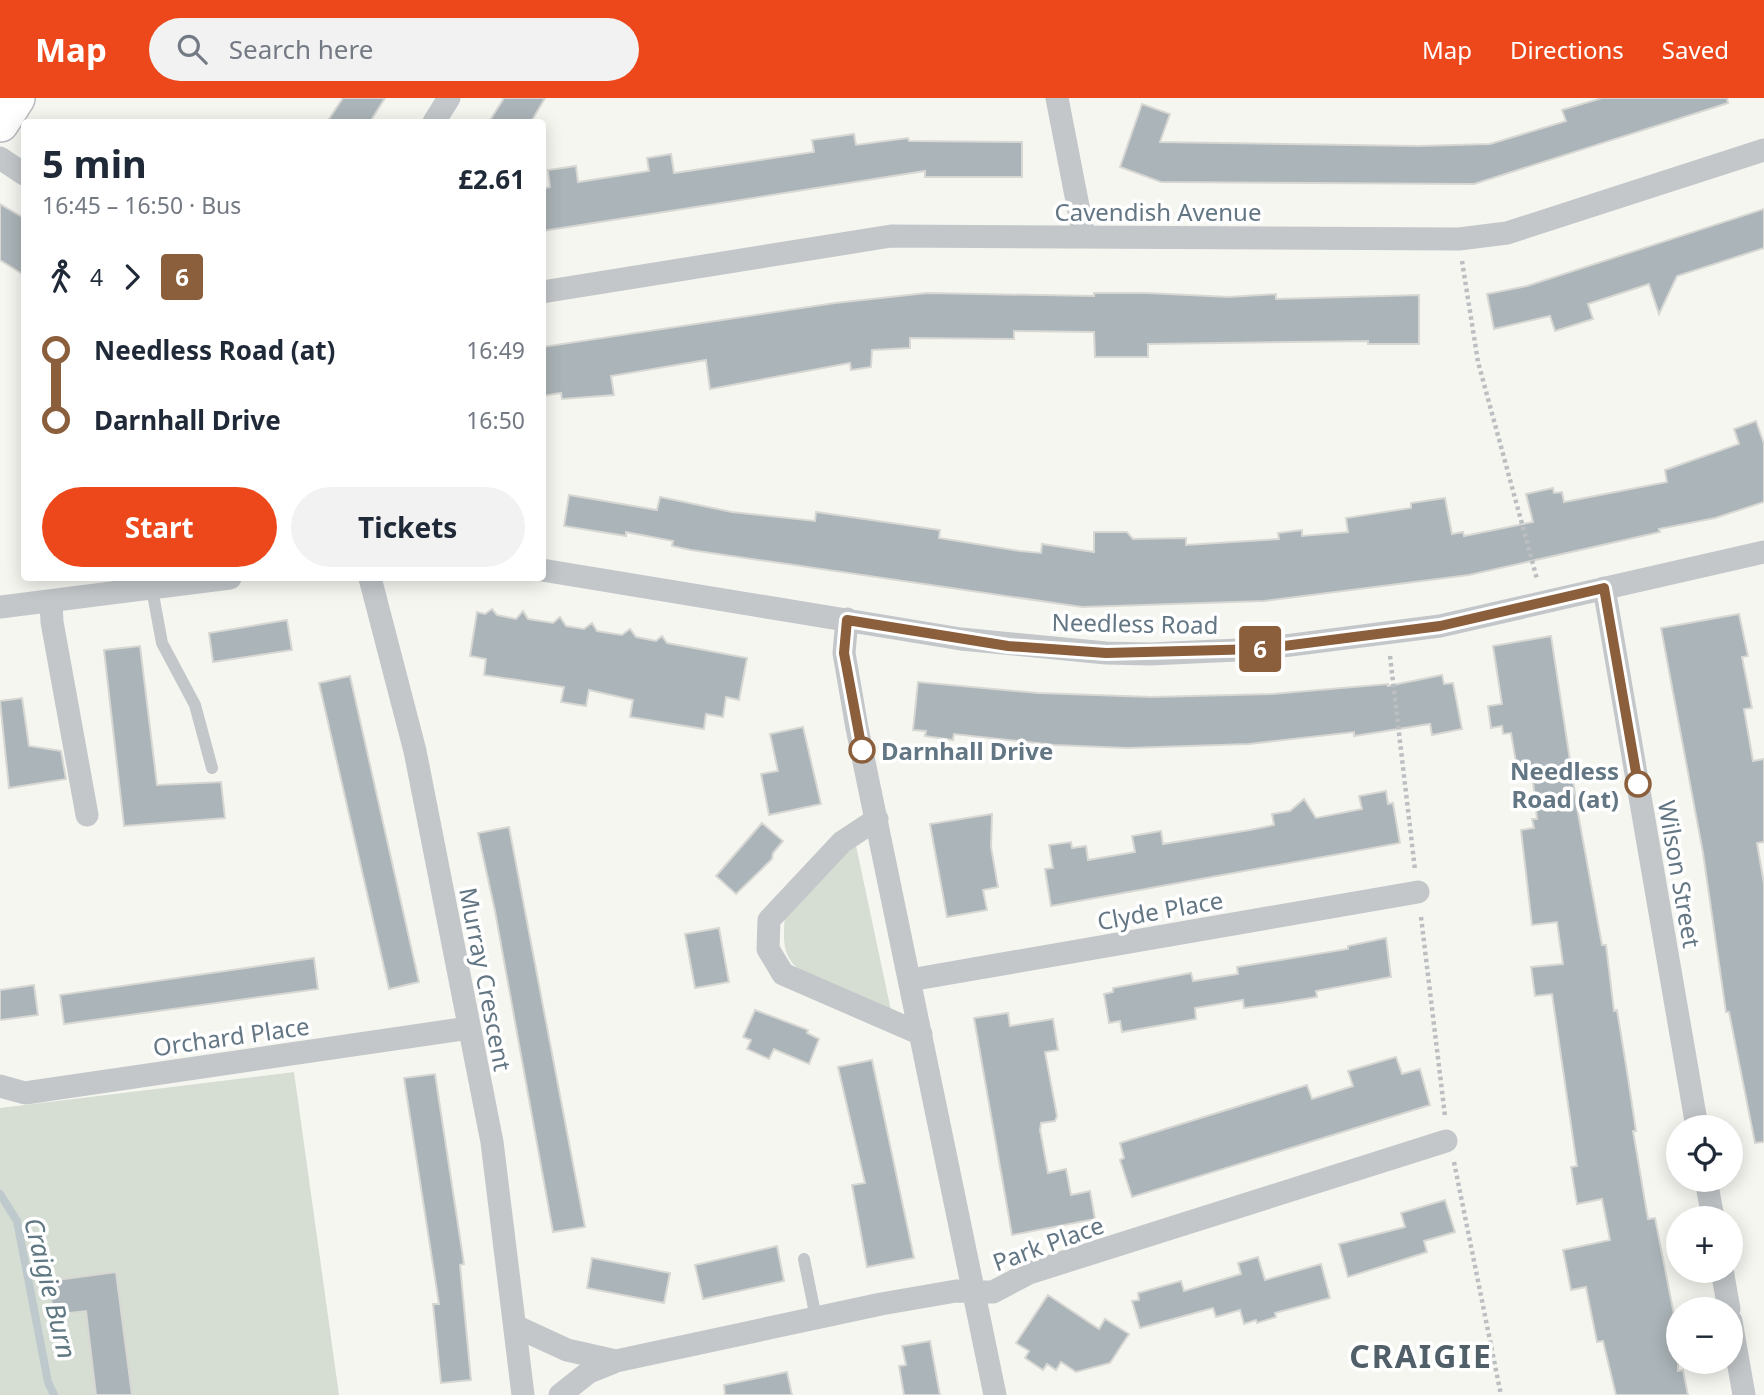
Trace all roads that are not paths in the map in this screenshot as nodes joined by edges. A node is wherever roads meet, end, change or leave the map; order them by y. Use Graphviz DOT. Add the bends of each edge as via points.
graph roads {
  1 [pos="16,98"];
  2 [pos="449,98"];
  3 [pos="1057,98"];
  4 [pos="435,119"];
  5 [pos="0,123"];
  6 [pos="1764,150"];
  7 [pos="0,158"];
  8 [pos="21,172"];
  9 [pos="1084,237"];
  10 [pos="546,291"];
  11 [pos="1764,552"];
  12 [pos="546,571"];
  13 [pos="210,581"];
  14 [pos="371,581"];
  15 [pos="1604,588"];
  16 [pos="152,590"];
  17 [pos="51,602"];
  18 [pos="0,607"];
  19 [pos="847,620"];
  20 [pos="212,768"];
  21 [pos="87,815"];
  22 [pos="877,819"];
  23 [pos="1418,892"];
  24 [pos="910,980"];
  25 [pos="469,1028"];
  26 [pos="921,1034"];
  27 [pos="0,1086"];
  28 [pos="1695,1115"];
  29 [pos="1446,1141"];
  30 [pos="804,1259"];
  31 [pos="975,1292"];
  32 [pos="816,1318"];
  33 [pos="515,1326"];
  34 [pos="617,1361"];
  35 [pos="1740,1374"];
  36 [pos="523,1395"];
  37 [pos="560,1395"];
  38 [pos="995,1395"];
  39 [pos="1744,1395"];
  1 -- 5 [label="main road"];
  2 -- 4 [label="street"];
  3 -- 9 [label="street"];
  6 -- 9 [label="street, Cavendish Avenue" via="1507,233 1459,239"];
  7 -- 8 [label="street"];
  9 -- 10 [label="street, Cavendish Avenue" via="891,236"];
  11 -- 15 [label="street, Needless Road"];
  12 -- 19 [label="street, Needless Road"];
  13 -- 16 [label="street"];
  14 -- 25 [label="street, Murray Crescent" via="415,751"];
  15 -- 19 [label="street, Needless Road" via="1493,616 1260,649 1106,653 1008,646"];
  15 -- 28 [label="street, Wilson Street"];
  16 -- 17 [label="street"];
  16 -- 20 [label="lane" via="162,643 195,705"];
  17 -- 18 [label="street"];
  17 -- 21 [label="street"];
  19 -- 22 [label="street" via="844,653"];
  22 -- 24 [label="street"];
  22 -- 26 [label="street" via="842,842 769,920 768,949 783,974"];
  23 -- 24 [label="street, Clyde Place"];
  24 -- 26 [label="street"];
  25 -- 27 [label="street, Orchard Place" via="25,1093"];
  25 -- 33 [label="street, Murray Crescent" via="492,1142"];
  26 -- 31 [label="street"];
  29 -- 31 [label="street, Park Place" via="1029,1273 993,1292"];
  30 -- 32 [label="lane"];
  31 -- 32 [label="street, Park Place" via="957,1291"];
  31 -- 38 [label="street"];
  32 -- 34 [label="street, Park Place"];
  33 -- 34 [label="street, Park Place" via="567,1350"];
  33 -- 36 [label="street, Murray Crescent"];
  34 -- 37 [label="street, Park Place" via="589,1372"];
  35 -- 39 [label="street"];
}
